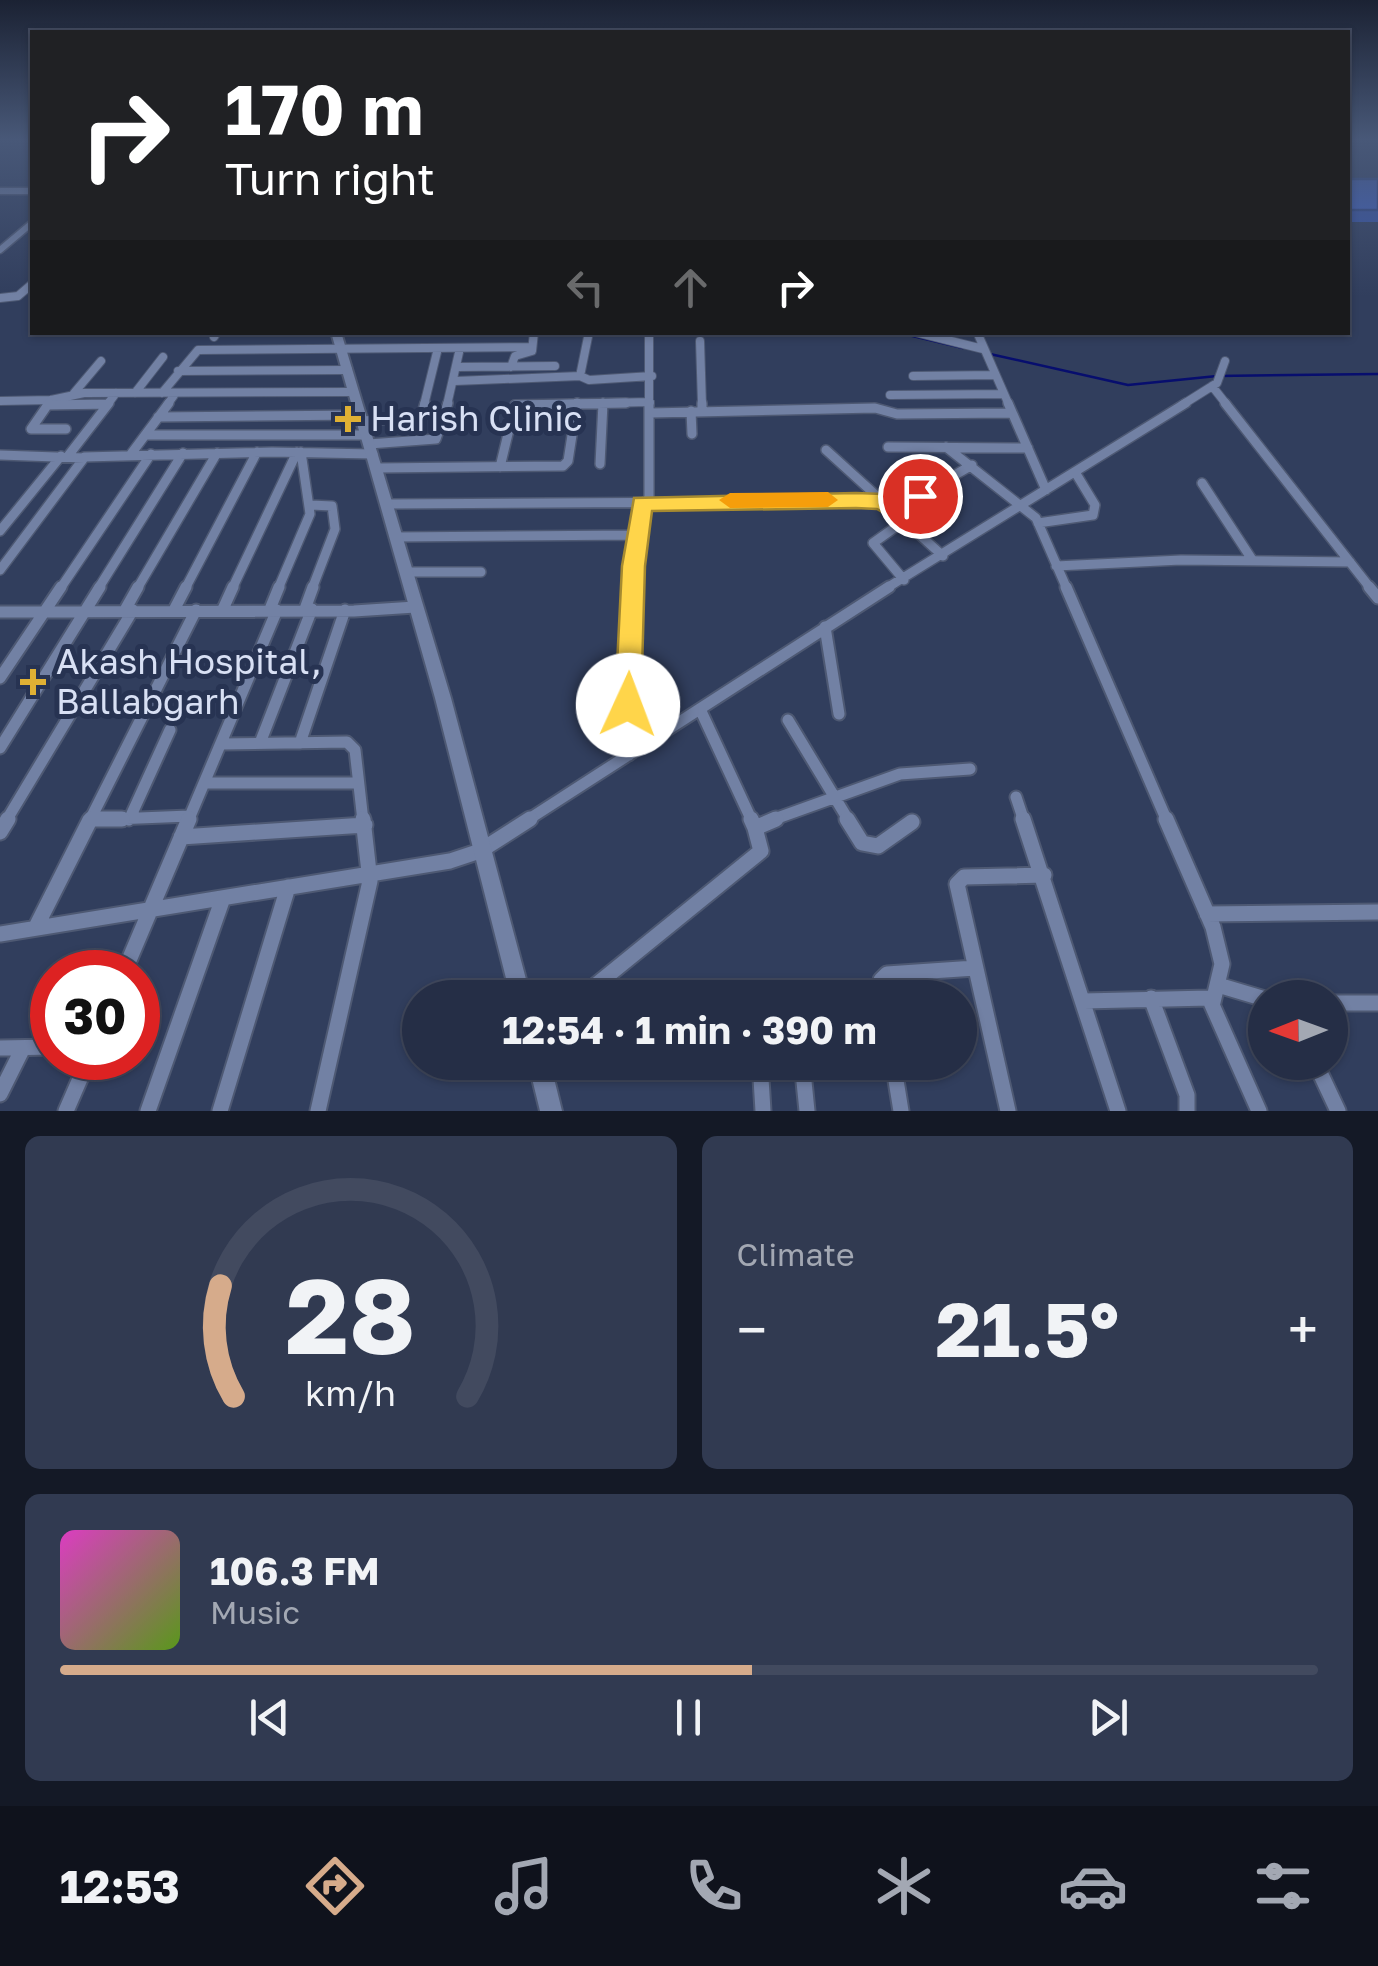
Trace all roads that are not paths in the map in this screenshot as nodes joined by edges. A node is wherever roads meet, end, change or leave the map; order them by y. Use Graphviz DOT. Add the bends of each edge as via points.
graph roads {
  1 [pos="30,225"];
  2 [pos="0,250"];
  3 [pos="30,286"];
  4 [pos="0,298"];
  5 [pos="533,335"];
  6 [pos="588,335"];
  7 [pos="649,335"];
  8 [pos="925,335"];
  9 [pos="977,335"];
  10 [pos="339,341"];
  11 [pos="700,341"];
  12 [pos="531,347"];
  13 [pos="438,348"];
  14 [pos="460,348"];
  15 [pos="985,352"];
  16 [pos="162,357"];
  17 [pos="101,361"];
  18 [pos="1225,361"];
  19 [pos="555,366"];
  20 [pos="457,367"];
  21 [pos="511,367"];
  22 [pos="348,370"];
  23 [pos="178,372"];
  24 [pos="995,375"];
  25 [pos="580,376"];
  26 [pos="652,376"];
  27 [pos="913,376"];
  28 [pos="1218,380"];
  29 [pos="455,381"];
  30 [pos="354,392"];
  31 [pos="74,393"];
  32 [pos="116,393"];
  33 [pos="135,393"];
  34 [pos="162,393"];
  35 [pos="175,394"];
  36 [pos="1004,394"];
  37 [pos="890,395"];
  38 [pos="0,401"];
  39 [pos="603,402"];
  40 [pos="49,403"];
  41 [pos="578,403"];
  42 [pos="108,404"];
  43 [pos="650,408"];
  44 [pos="697,411"];
  45 [pos="1012,413"];
  46 [pos="158,417"];
  47 [pos="66,429"];
  48 [pos="692,434"];
  49 [pos="198,435"];
  50 [pos="144,436"];
  51 [pos="369,440"];
  52 [pos="888,447"];
  53 [pos="946,447"];
  54 [pos="1028,448"];
  55 [pos="826,450"];
  56 [pos="257,452"];
  57 [pos="300,452"];
  58 [pos="185,453"];
  59 [pos="218,453"];
  60 [pos="131,454"];
  61 [pos="151,454"];
  62 [pos="0,455"];
  63 [pos="64,456"];
  64 [pos="84,457"];
  65 [pos="600,464"];
  66 [pos="972,465"];
  67 [pos="500,467"];
  68 [pos="1075,472"];
  69 [pos="1202,484"];
  70 [pos="1046,490"];
  71 [pos="883,501"];
  72 [pos="389,504"];
  73 [pos="642,504"];
  74 [pos="1024,504"];
  75 [pos="311,506"];
  76 [pos="894,511"];
  77 [pos="904,521"];
  78 [pos="1038,522"];
  79 [pos="0,531"];
  80 [pos="636,535"];
  81 [pos="396,537"];
  82 [pos="943,556"];
  83 [pos="1253,561"];
  84 [pos="1350,562"];
  85 [pos="1056,566"];
  86 [pos="0,570"];
  87 [pos="407,572"];
  88 [pos="481,572"];
  89 [pos="904,580"];
  90 [pos="1378,598"];
  91 [pos="415,606"];
  92 [pos="223,609"];
  93 [pos="274,609"];
  94 [pos="308,609"];
  95 [pos="129,610"];
  96 [pos="174,610"];
  97 [pos="196,610"];
  98 [pos="345,610"];
  99 [pos="46,611"];
  100 [pos="86,611"];
  101 [pos="0,612"];
  102 [pos="826,627"];
  103 [pos="0,678"];
  104 [pos="700,709"];
  105 [pos="839,714"];
  106 [pos="788,720"];
  107 [pos="170,730"];
  108 [pos="300,743"];
  109 [pos="222,744"];
  110 [pos="260,744"];
  111 [pos="0,748"];
  112 [pos="629,755"];
  113 [pos="970,768"];
  114 [pos="205,783"];
  115 [pos="357,783"];
  116 [pos="1016,797"];
  117 [pos="833,798"];
  118 [pos="189,816"];
  119 [pos="90,820"];
  120 [pos="129,820"];
  121 [pos="912,822"];
  122 [pos="365,825"];
  123 [pos="756,828"];
  124 [pos="0,832"];
  125 [pos="181,837"];
  126 [pos="480,851"];
  127 [pos="371,874"];
  128 [pos="1044,875"];
  129 [pos="288,887"];
  130 [pos="223,898"];
  131 [pos="150,908"];
  132 [pos="1378,912"];
  133 [pos="1207,914"];
  134 [pos="36,928"];
  135 [pos="0,934"];
  136 [pos="133,950"];
  137 [pos="975,968"];
  138 [pos="516,980"];
  139 [pos="602,980"];
  140 [pos="881,980"];
  141 [pos="1216,994"];
  142 [pos="1248,997"];
  143 [pos="1151,998"];
  144 [pos="1084,1001"];
  145 [pos="1378,1003"];
  146 [pos="1348,1004"];
  147 [pos="0,1048"];
  148 [pos="22,1048"];
  149 [pos="30,1048"];
  150 [pos="79,1080"];
  151 [pos="543,1080"];
  152 [pos="761,1080"];
  153 [pos="804,1080"];
  154 [pos="897,1080"];
  155 [pos="1324,1080"];
  156 [pos="0,1094"];
  157 [pos="66,1111"];
  158 [pos="148,1111"];
  159 [pos="220,1111"];
  160 [pos="318,1111"];
  161 [pos="550,1111"];
  162 [pos="763,1111"];
  163 [pos="807,1111"];
  164 [pos="902,1111"];
  165 [pos="1008,1111"];
  166 [pos="1118,1111"];
  167 [pos="1187,1111"];
  168 [pos="1259,1111"];
  169 [pos="1338,1111"];
  1 -- 2 [label="street"];
  3 -- 4 [label="street"];
  5 -- 12 [label="street"];
  6 -- 25 [label="street"];
  7 -- 26 [label="street"];
  8 -- 15 [label="street"];
  9 -- 15 [label="street"];
  10 -- 13 [label="street"];
  10 -- 22 [label="street"];
  10 -- 23 [label="street" via="196,350"];
  11 -- 44 [label="street"];
  12 -- 14 [label="street"];
  12 -- 21 [label="street"];
  13 -- 14 [label="street"];
  13 -- 51 [label="street" via="421,417"];
  14 -- 20 [label="street"];
  15 -- 24 [label="street"];
  16 -- 33 [label="street"];
  17 -- 31 [label="street"];
  18 -- 28 [label="street"];
  19 -- 21 [label="street"];
  20 -- 21 [label="street"];
  20 -- 29 [label="street"];
  22 -- 23 [label="street"];
  22 -- 30 [label="street"];
  23 -- 34 [label="street"];
  24 -- 27 [label="street"];
  24 -- 36 [label="street"];
  25 -- 26 [label="street"];
  25 -- 29 [label="street"];
  26 -- 43 [label="street"];
  28 -- 68 [label="street"];
  28 -- 84 [label="street"];
  29 -- 51 [label="street" via="434,441"];
  30 -- 35 [label="street"];
  30 -- 51 [label="street"];
  31 -- 32 [label="street"];
  31 -- 40 [label="street"];
  32 -- 33 [label="street"];
  32 -- 42 [label="street"];
  33 -- 34 [label="street"];
  34 -- 35 [label="street"];
  35 -- 46 [label="street"];
  36 -- 37 [label="street"];
  36 -- 45 [label="street"];
  38 -- 40 [label="street"];
  39 -- 41 [label="street"];
  39 -- 43 [label="street"];
  39 -- 65 [label="street"];
  40 -- 42 [label="street"];
  40 -- 47 [label="street" via="31,428"];
  41 -- 67 [label="street" via="514,407"];
  41 -- 67 [label="street" via="565,465"];
  42 -- 63 [label="street"];
  43 -- 44 [label="street"];
  43 -- 73 [label="street" via="649,498"];
  44 -- 45 [label="street"];
  44 -- 48 [label="street"];
  45 -- 54 [label="street"];
  46 -- 50 [label="street"];
  46 -- 51 [label="street"];
  49 -- 50 [label="street"];
  49 -- 51 [label="street"];
  49 -- 58 [label="street"];
  50 -- 60 [label="street"];
  51 -- 57 [label="street"];
  51 -- 67 [label="street"];
  51 -- 72 [label="street"];
  52 -- 53 [label="street"];
  53 -- 54 [label="street"];
  53 -- 66 [label="street"];
  54 -- 70 [label="street"];
  55 -- 71 [label="street"];
  56 -- 57 [label="street"];
  56 -- 59 [label="street"];
  56 -- 96 [label="street"];
  57 -- 75 [label="street"];
  57 -- 92 [label="street"];
  58 -- 59 [label="street"];
  58 -- 61 [label="street"];
  58 -- 100 [label="street"];
  59 -- 95 [label="street"];
  60 -- 61 [label="street"];
  60 -- 64 [label="street"];
  61 -- 99 [label="street"];
  62 -- 63 [label="street"];
  63 -- 64 [label="street"];
  63 -- 79 [label="street"];
  64 -- 86 [label="street"];
  66 -- 74 [label="street"];
  66 -- 76 [label="street"];
  68 -- 70 [label="street"];
  68 -- 78 [label="street" via="1093,515"];
  69 -- 83 [label="street"];
  70 -- 74 [label="street"];
  71 -- 73 [label="street"];
  71 -- 76 [label="street"];
  72 -- 73 [label="street"];
  72 -- 81 [label="street"];
  73 -- 80 [label="street"];
  74 -- 78 [label="street"];
  74 -- 82 [label="street"];
  75 -- 93 [label="street"];
  75 -- 94 [label="street" via="332,506 336,523"];
  76 -- 77 [label="street"];
  77 -- 82 [label="street"];
  77 -- 89 [label="street" via="873,542"];
  78 -- 85 [label="street"];
  80 -- 81 [label="street"];
  80 -- 112 [label="street"];
  81 -- 87 [label="street"];
  82 -- 89 [label="street"];
  83 -- 84 [label="street"];
  83 -- 85 [label="street"];
  84 -- 90 [label="street"];
  85 -- 133 [label="street"];
  87 -- 88 [label="street"];
  87 -- 91 [label="street"];
  89 -- 102 [label="street"];
  91 -- 98 [label="street"];
  91 -- 126 [label="street"];
  92 -- 93 [label="street"];
  92 -- 97 [label="street"];
  93 -- 94 [label="street"];
  93 -- 109 [label="street"];
  94 -- 98 [label="street"];
  94 -- 110 [label="street"];
  95 -- 96 [label="street"];
  95 -- 100 [label="street"];
  95 -- 124 [label="street"];
  96 -- 97 [label="street"];
  97 -- 119 [label="street"];
  98 -- 108 [label="street"];
  99 -- 100 [label="street"];
  99 -- 101 [label="street"];
  99 -- 103 [label="street"];
  100 -- 111 [label="street"];
  102 -- 104 [label="street"];
  102 -- 105 [label="street"];
  104 -- 112 [label="street"];
  104 -- 123 [label="street"];
  106 -- 117 [label="street"];
  107 -- 120 [label="street"];
  108 -- 110 [label="street"];
  108 -- 115 [label="street" via="350,743"];
  109 -- 110 [label="street"];
  109 -- 114 [label="street"];
  112 -- 126 [label="street"];
  113 -- 117 [label="street" via="900,774"];
  114 -- 115 [label="street"];
  114 -- 118 [label="street"];
  115 -- 122 [label="street"];
  116 -- 128 [label="street"];
  117 -- 121 [label="street" via="867,846 878,846"];
  117 -- 123 [label="street"];
  118 -- 120 [label="street"];
  118 -- 125 [label="street"];
  119 -- 120 [label="street"];
  119 -- 134 [label="street"];
  122 -- 125 [label="street"];
  122 -- 127 [label="street"];
  123 -- 139 [label="street" via="761,852"];
  125 -- 131 [label="street"];
  126 -- 127 [label="street"];
  126 -- 138 [label="street"];
  127 -- 129 [label="street"];
  127 -- 160 [label="street"];
  128 -- 137 [label="street" via="958,880"];
  128 -- 144 [label="street"];
  129 -- 130 [label="street"];
  129 -- 159 [label="street"];
  130 -- 131 [label="street"];
  130 -- 158 [label="street"];
  131 -- 134 [label="street"];
  131 -- 136 [label="street"];
  132 -- 133 [label="street"];
  133 -- 141 [label="street" via="1220,954"];
  134 -- 135 [label="street"];
  137 -- 140 [label="street" via="887,974"];
  137 -- 165 [label="street"];
  141 -- 142 [label="street"];
  141 -- 143 [label="street"];
  141 -- 168 [label="street"];
  143 -- 144 [label="street"];
  143 -- 167 [label="street"];
  144 -- 166 [label="street"];
  145 -- 146 [label="street"];
  147 -- 148 [label="street"];
  148 -- 149 [label="street"];
  148 -- 156 [label="street"];
  150 -- 157 [label="street"];
  151 -- 161 [label="street"];
  152 -- 162 [label="street"];
  153 -- 163 [label="street"];
  154 -- 164 [label="street"];
  155 -- 169 [label="street"];
}
